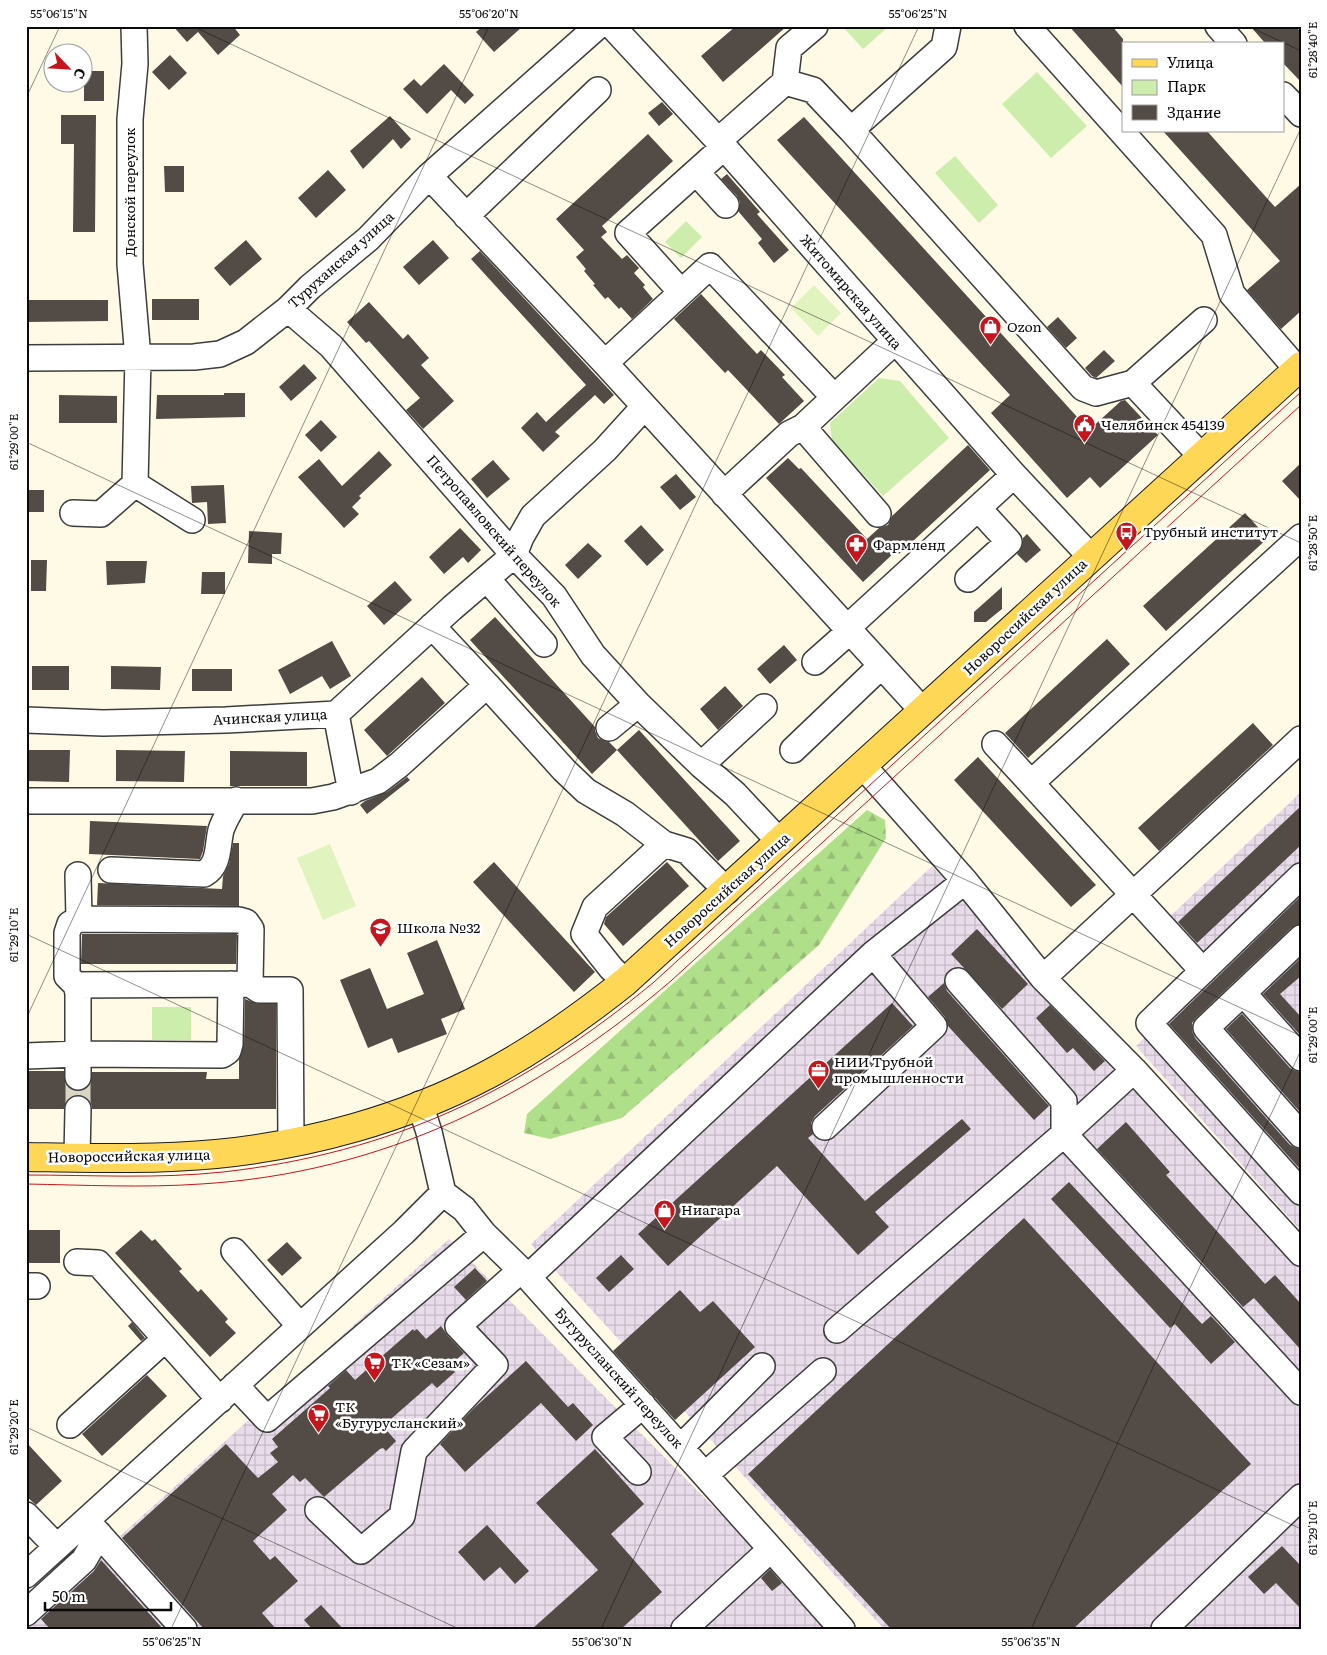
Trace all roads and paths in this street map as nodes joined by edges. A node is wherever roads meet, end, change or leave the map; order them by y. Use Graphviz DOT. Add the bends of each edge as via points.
graph roads {
  1 [pos="134,26"];
  2 [pos="598,26"];
  3 [pos="612,26"];
  4 [pos="815,26"];
  5 [pos="948,26"];
  6 [pos="1027,26"];
  7 [pos="1218,26"];
  8 [pos="1232,42"];
  9 [pos="785,82"];
  10 [pos="598,90"];
  11 [pos="1284,96"];
  12 [pos="1301,114"];
  13 [pos="851,130"];
  14 [pos="721,144"];
  15 [pos="696,172"];
  16 [pos="429,176"];
  17 [pos="726,205"];
  18 [pos="466,216"];
  19 [pos="681,292"];
  20 [pos="288,309"];
  21 [pos="1204,320"];
  22 [pos="895,341"];
  23 [pos="26,358"];
  24 [pos="138,358"];
  25 [pos="605,363"];
  26 [pos="1299,367"];
  27 [pos="1133,383"];
  28 [pos="834,397"];
  29 [pos="644,407"];
  30 [pos="803,427"];
  31 [pos="1201,456"];
  32 [pos="1014,475"];
  33 [pos="135,484"];
  34 [pos="724,494"];
  35 [pos="978,508"];
  36 [pos="73,513"];
  37 [pos="878,514"];
  38 [pos="192,520"];
  39 [pos="1301,537"];
  40 [pos="514,555"];
  41 [pos="1091,557"];
  42 [pos="487,579"];
  43 [pos="968,579"];
  44 [pos="432,626"];
  45 [pos="848,629"];
  46 [pos="544,644"];
  47 [pos="815,662"];
  48 [pos="882,666"];
  49 [pos="487,684"];
  50 [pos="638,704"];
  51 [pos="764,707"];
  52 [pos="923,710"];
  53 [pos="336,714"];
  54 [pos="26,720"];
  55 [pos="609,728"];
  56 [pos="1301,739"];
  57 [pos="995,744"];
  58 [pos="793,750"];
  59 [pos="701,765"];
  60 [pos="863,766"];
  61 [pos="1031,783"];
  62 [pos="351,792"];
  63 [pos="26,800"];
  64 [pos="236,800"];
  65 [pos="780,842"];
  66 [pos="664,844"];
  67 [pos="111,870"];
  68 [pos="78,875"];
  69 [pos="1301,876"];
  70 [pos="965,882"];
  71 [pos="727,891"];
  72 [pos="1134,895"];
  73 [pos="79,919"];
  74 [pos="1301,938"];
  75 [pos="873,954"];
  76 [pos="1203,971"];
  77 [pos="1043,978"];
  78 [pos="958,981"];
  79 [pos="625,982"];
  80 [pos="240,984"];
  81 [pos="76,985"];
  82 [pos="1243,993"];
  83 [pos="1211,1034"];
  84 [pos="26,1056"];
  85 [pos="1301,1058"];
  86 [pos="1182,1060"];
  87 [pos="78,1066"];
  88 [pos="1134,1070"];
  89 [pos="420,1104"];
  90 [pos="78,1109"];
  91 [pos="826,1127"];
  92 [pos="1064,1134"];
  93 [pos="1301,1135"];
  94 [pos="291,1143"];
  95 [pos="26,1157"];
  96 [pos="78,1158"];
  97 [pos="1301,1192"];
  98 [pos="443,1193"];
  99 [pos="484,1234"];
  100 [pos="234,1251"];
  101 [pos="1301,1253"];
  102 [pos="77,1262"];
  103 [pos="524,1274"];
  104 [pos="300,1326"];
  105 [pos="837,1330"];
  106 [pos="165,1339"];
  107 [pos="762,1366"];
  108 [pos="823,1372"];
  109 [pos="228,1392"];
  110 [pos="1301,1392"];
  111 [pos="643,1404"];
  112 [pos="70,1425"];
  113 [pos="681,1447"];
  114 [pos="638,1472"];
  115 [pos="706,1475"];
  116 [pos="1301,1497"];
  117 [pos="318,1510"];
  118 [pos="26,1514"];
  119 [pos="93,1528"];
  120 [pos="57,1548"];
  121 [pos="771,1549"];
  122 [pos="26,1576"];
  123 [pos="26,1613"];
  124 [pos="184,1629"];
  125 [pos="684,1629"];
  126 [pos="842,1629"];
  127 [pos="1164,1629"];
  1 -- 24 [label="street, Донской переулок" via="130,264"];
  2 -- 16 [label="street, Туруханская улица"];
  3 -- 14 [label="street, Житомирская улица"];
  4 -- 9 [label="street" via="789,48"];
  5 -- 13 [label="street" via="944,46"];
  6 -- 26 [label="street" via="1214,235 1232,294"];
  7 -- 8 [label="street"];
  9 -- 13 [label="street" via="813,90"];
  9 -- 14 [label="street"];
  10 -- 18 [label="street"];
  11 -- 12 [label="street"];
  13 -- 27 [label="street" via="1083,388 1096,393"];
  14 -- 15 [label="street"];
  14 -- 22 [label="street, Житомирская улица"];
  15 -- 17 [label="street"];
  15 -- 19 [label="street" via="628,233"];
  16 -- 18 [label="street"];
  16 -- 20 [label="street, Туруханская улица" via="368,239"];
  18 -- 25 [label="street"];
  19 -- 25 [label="street"];
  19 -- 28 [label="street" via="710,266"];
  20 -- 24 [label="street, Туруханская улица" via="246,342 220,354"];
  20 -- 40 [label="street, Петропавловский переулок" via="331,346"];
  21 -- 27 [label="street"];
  22 -- 28 [label="street"];
  22 -- 32 [label="street, Житомирская улица"];
  23 -- 24 [label="street, Туруханская улица"];
  24 -- 33 [label="street, Донской переулок"];
  25 -- 29 [label="street"];
  26 -- 31 [label="main road, Новороссийская улица"];
  27 -- 31 [label="street"];
  28 -- 30 [label="street"];
  29 -- 34 [label="street"];
  29 -- 40 [label="street" via="605,450 533,516"];
  30 -- 34 [label="street" via="789,434"];
  30 -- 37 [label="street"];
  31 -- 41 [label="main road, Новороссийская улица"];
  32 -- 35 [label="street"];
  32 -- 41 [label="street, Житомирская улица"];
  33 -- 36 [label="street" via="101,514"];
  33 -- 38 [label="street"];
  34 -- 45 [label="street"];
  35 -- 43 [label="street" via="1009,542"];
  35 -- 45 [label="street"];
  39 -- 61 [label="street"];
  40 -- 42 [label="street, Ачинская улица"];
  40 -- 50 [label="street, Петропавловский переулок" via="554,596 593,655"];
  41 -- 52 [label="main road, Новороссийская улица"];
  42 -- 44 [label="street, Ачинская улица"];
  42 -- 46 [label="street"];
  44 -- 49 [label="street"];
  44 -- 53 [label="street, Ачинская улица"];
  45 -- 47 [label="street"];
  45 -- 48 [label="street"];
  48 -- 52 [label="street"];
  48 -- 58 [label="street"];
  49 -- 62 [label="street" via="399,765 378,781"];
  49 -- 66 [label="street" via="586,792 625,814"];
  50 -- 55 [label="street"];
  50 -- 59 [label="street, Петропавловский переулок"];
  51 -- 59 [label="street"];
  52 -- 60 [label="main road, Новороссийская улица"];
  53 -- 54 [label="street, Ачинская улица" via="103,723"];
  53 -- 62 [label="street"];
  56 -- 72 [label="street"];
  57 -- 61 [label="street"];
  59 -- 65 [label="street, Петропавловский переулок" via="735,794"];
  60 -- 65 [label="main road, Новороссийская улица"];
  60 -- 70 [label="street"];
  61 -- 72 [label="street"];
  62 -- 64 [label="street" via="312,801"];
  63 -- 64 [label="street"];
  64 -- 67 [label="street" via="222,829 215,862 204,874"];
  65 -- 71 [label="main road, Новороссийская улица"];
  66 -- 71 [label="street" via="687,852"];
  66 -- 79 [label="street" via="595,907 584,934"];
  68 -- 73 [label="street"];
  69 -- 76 [label="street"];
  70 -- 75 [label="street"];
  70 -- 77 [label="street"];
  71 -- 79 [label="main road, Новороссийская улица"];
  72 -- 76 [label="street"];
  72 -- 77 [label="street"];
  73 -- 80 [label="street" via="246,922 251,929"];
  73 -- 81 [label="street" via="70,924 67,933 67,976"];
  74 -- 82 [label="street"];
  75 -- 91 [label="street" via="934,1026"];
  75 -- 103 [label="street"];
  76 -- 86 [label="street" via="1149,1023"];
  77 -- 88 [label="street"];
  78 -- 92 [label="street" via="1064,1101"];
  79 -- 89 [label="main road, Новороссийская улица" via="589,1011 521,1055 486,1075"];
  80 -- 81 [label="street"];
  80 -- 87 [label="street" via="230,1044 222,1055"];
  80 -- 94 [label="street" via="259,990 290,990"];
  81 -- 87 [label="street"];
  82 -- 83 [label="street" via="1206,1028"];
  82 -- 85 [label="street"];
  83 -- 86 [label="street"];
  83 -- 93 [label="street"];
  84 -- 87 [label="street"];
  86 -- 97 [label="street"];
  88 -- 92 [label="street"];
  88 -- 101 [label="street"];
  89 -- 94 [label="main road, Новороссийская улица" via="339,1132"];
  89 -- 98 [label="street" via="430,1132"];
  90 -- 96 [label="street"];
  92 -- 105 [label="street"];
  92 -- 110 [label="street"];
  94 -- 96 [label="main road, Новороссийская улица" via="229,1153"];
  95 -- 96 [label="main road, Новороссийская улица"];
  98 -- 99 [label="street, Бугурусланский переулок" via="464,1209"];
  98 -- 104 [label="street"];
  99 -- 103 [label="street, Бугурусланский переулок"];
  99 -- 109 [label="street" via="267,1419"];
  100 -- 104 [label="street"];
  102 -- 106 [label="street" via="98,1263"];
  103 -- 111 [label="street, Бугурусланский переулок"];
  103 -- 117 [label="street" via="458,1326 495,1365 414,1451 402,1516 361,1551"];
  104 -- 109 [label="street"];
  106 -- 109 [label="street"];
  106 -- 112 [label="street"];
  107 -- 113 [label="street"];
  108 -- 115 [label="street"];
  109 -- 119 [label="street"];
  111 -- 113 [label="street, Бугурусланский переулок"];
  111 -- 114 [label="street" via="606,1437"];
  113 -- 115 [label="street, Бугурусланский переулок"];
  115 -- 121 [label="street, Бугурусланский переулок"];
  116 -- 127 [label="street"];
  118 -- 120 [label="street"];
  119 -- 120 [label="street"];
  119 -- 123 [label="street" via="84,1560"];
  119 -- 124 [label="street"];
  120 -- 122 [label="street"];
  121 -- 125 [label="street"];
  121 -- 126 [label="street, Бугурусланский переулок"];
}
